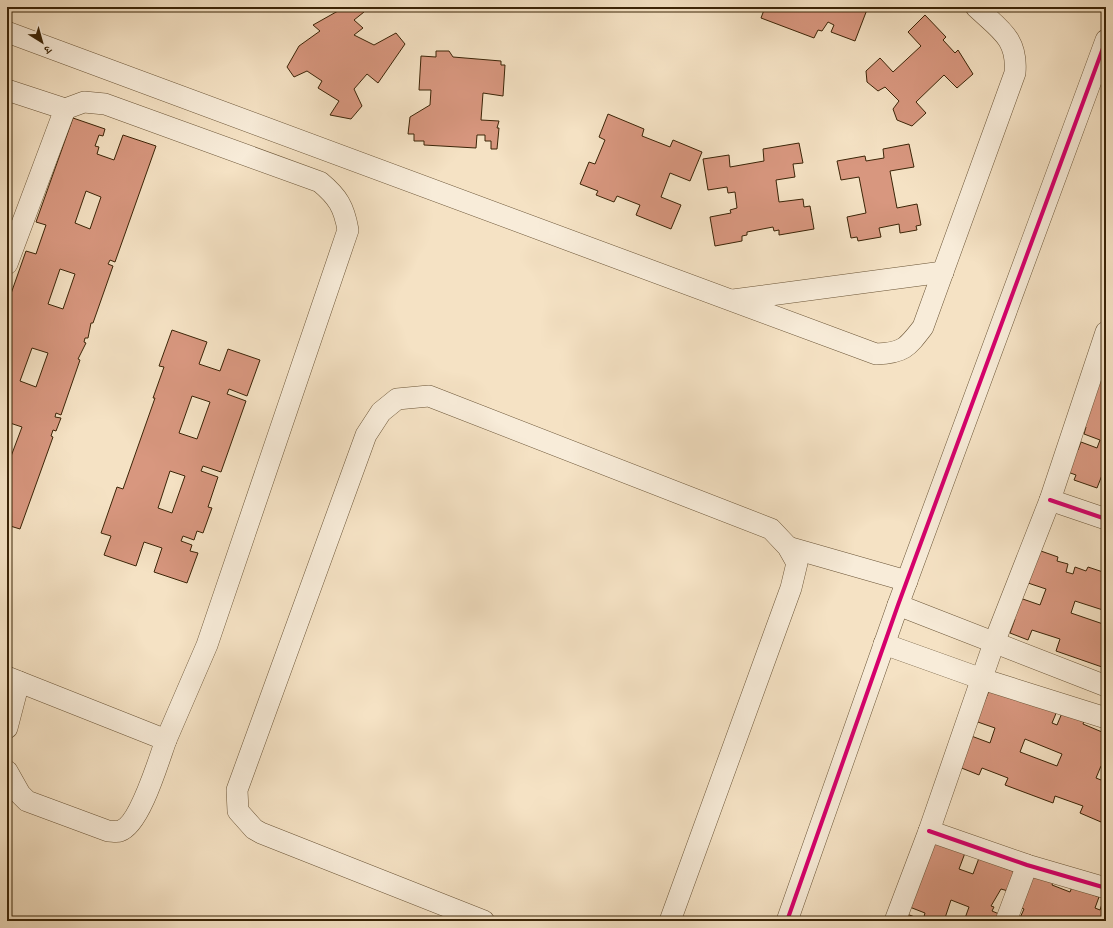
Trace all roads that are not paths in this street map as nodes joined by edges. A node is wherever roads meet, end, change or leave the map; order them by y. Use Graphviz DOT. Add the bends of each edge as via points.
graph roads {
  1 [pos="976,7"];
  2 [pos="7,32"];
  3 [pos="1106,40"];
  4 [pos="7,90"];
  5 [pos="65,110"];
  6 [pos="7,264"];
  7 [pos="943,272"];
  8 [pos="730,300"];
  9 [pos="1106,332"];
  10 [pos="1050,500"];
  11 [pos="1106,519"];
  12 [pos="788,548"];
  13 [pos="907,581"];
  14 [pos="898,605"];
  15 [pos="884,644"];
  16 [pos="994,644"];
  17 [pos="982,679"];
  18 [pos="13,680"];
  19 [pos="1106,686"];
  20 [pos="1106,718"];
  21 [pos="7,728"];
  22 [pos="166,740"];
  23 [pos="7,771"];
  24 [pos="929,832"];
  25 [pos="1027,866"];
  26 [pos="1104,882"];
  27 [pos="484,921"];
  28 [pos="670,921"];
  29 [pos="787,921"];
  30 [pos="896,921"];
  31 [pos="1006,921"];
  1 -- 7 [label="street" via="1014,46 1017,58 1016,73"];
  2 -- 8 [label="street"];
  3 -- 13 [label="street"];
  4 -- 5 [label="street"];
  5 -- 6 [label="street"];
  5 -- 22 [label="street" via="84,102 106,104 320,182 335,195 345,214 348,230 207,645"];
  7 -- 8 [label="street"];
  7 -- 8 [label="street" via="923,327 909,346 892,353 876,354"];
  9 -- 10 [label="street"];
  10 -- 11 [label="street"];
  10 -- 16 [label="street"];
  12 -- 13 [label="street"];
  12 -- 27 [label="street" via="771,529 429,396 397,399 381,412 366,435 237,790 238,810 261,834"];
  12 -- 28 [label="street" via="797,563 791,588"];
  13 -- 14 [label="street"];
  14 -- 15 [label="street"];
  14 -- 16 [label="street"];
  15 -- 17 [label="street"];
  15 -- 29 [label="street"];
  16 -- 17 [label="street"];
  16 -- 19 [label="street"];
  17 -- 20 [label="street"];
  17 -- 24 [label="street"];
  18 -- 21 [label="street"];
  18 -- 22 [label="street"];
  22 -- 23 [label="street" via="138,814 130,826 120,832 108,831 27,801"];
  24 -- 25 [label="street"];
  24 -- 30 [label="street"];
  25 -- 26 [label="street"];
  25 -- 31 [label="street"];
}
